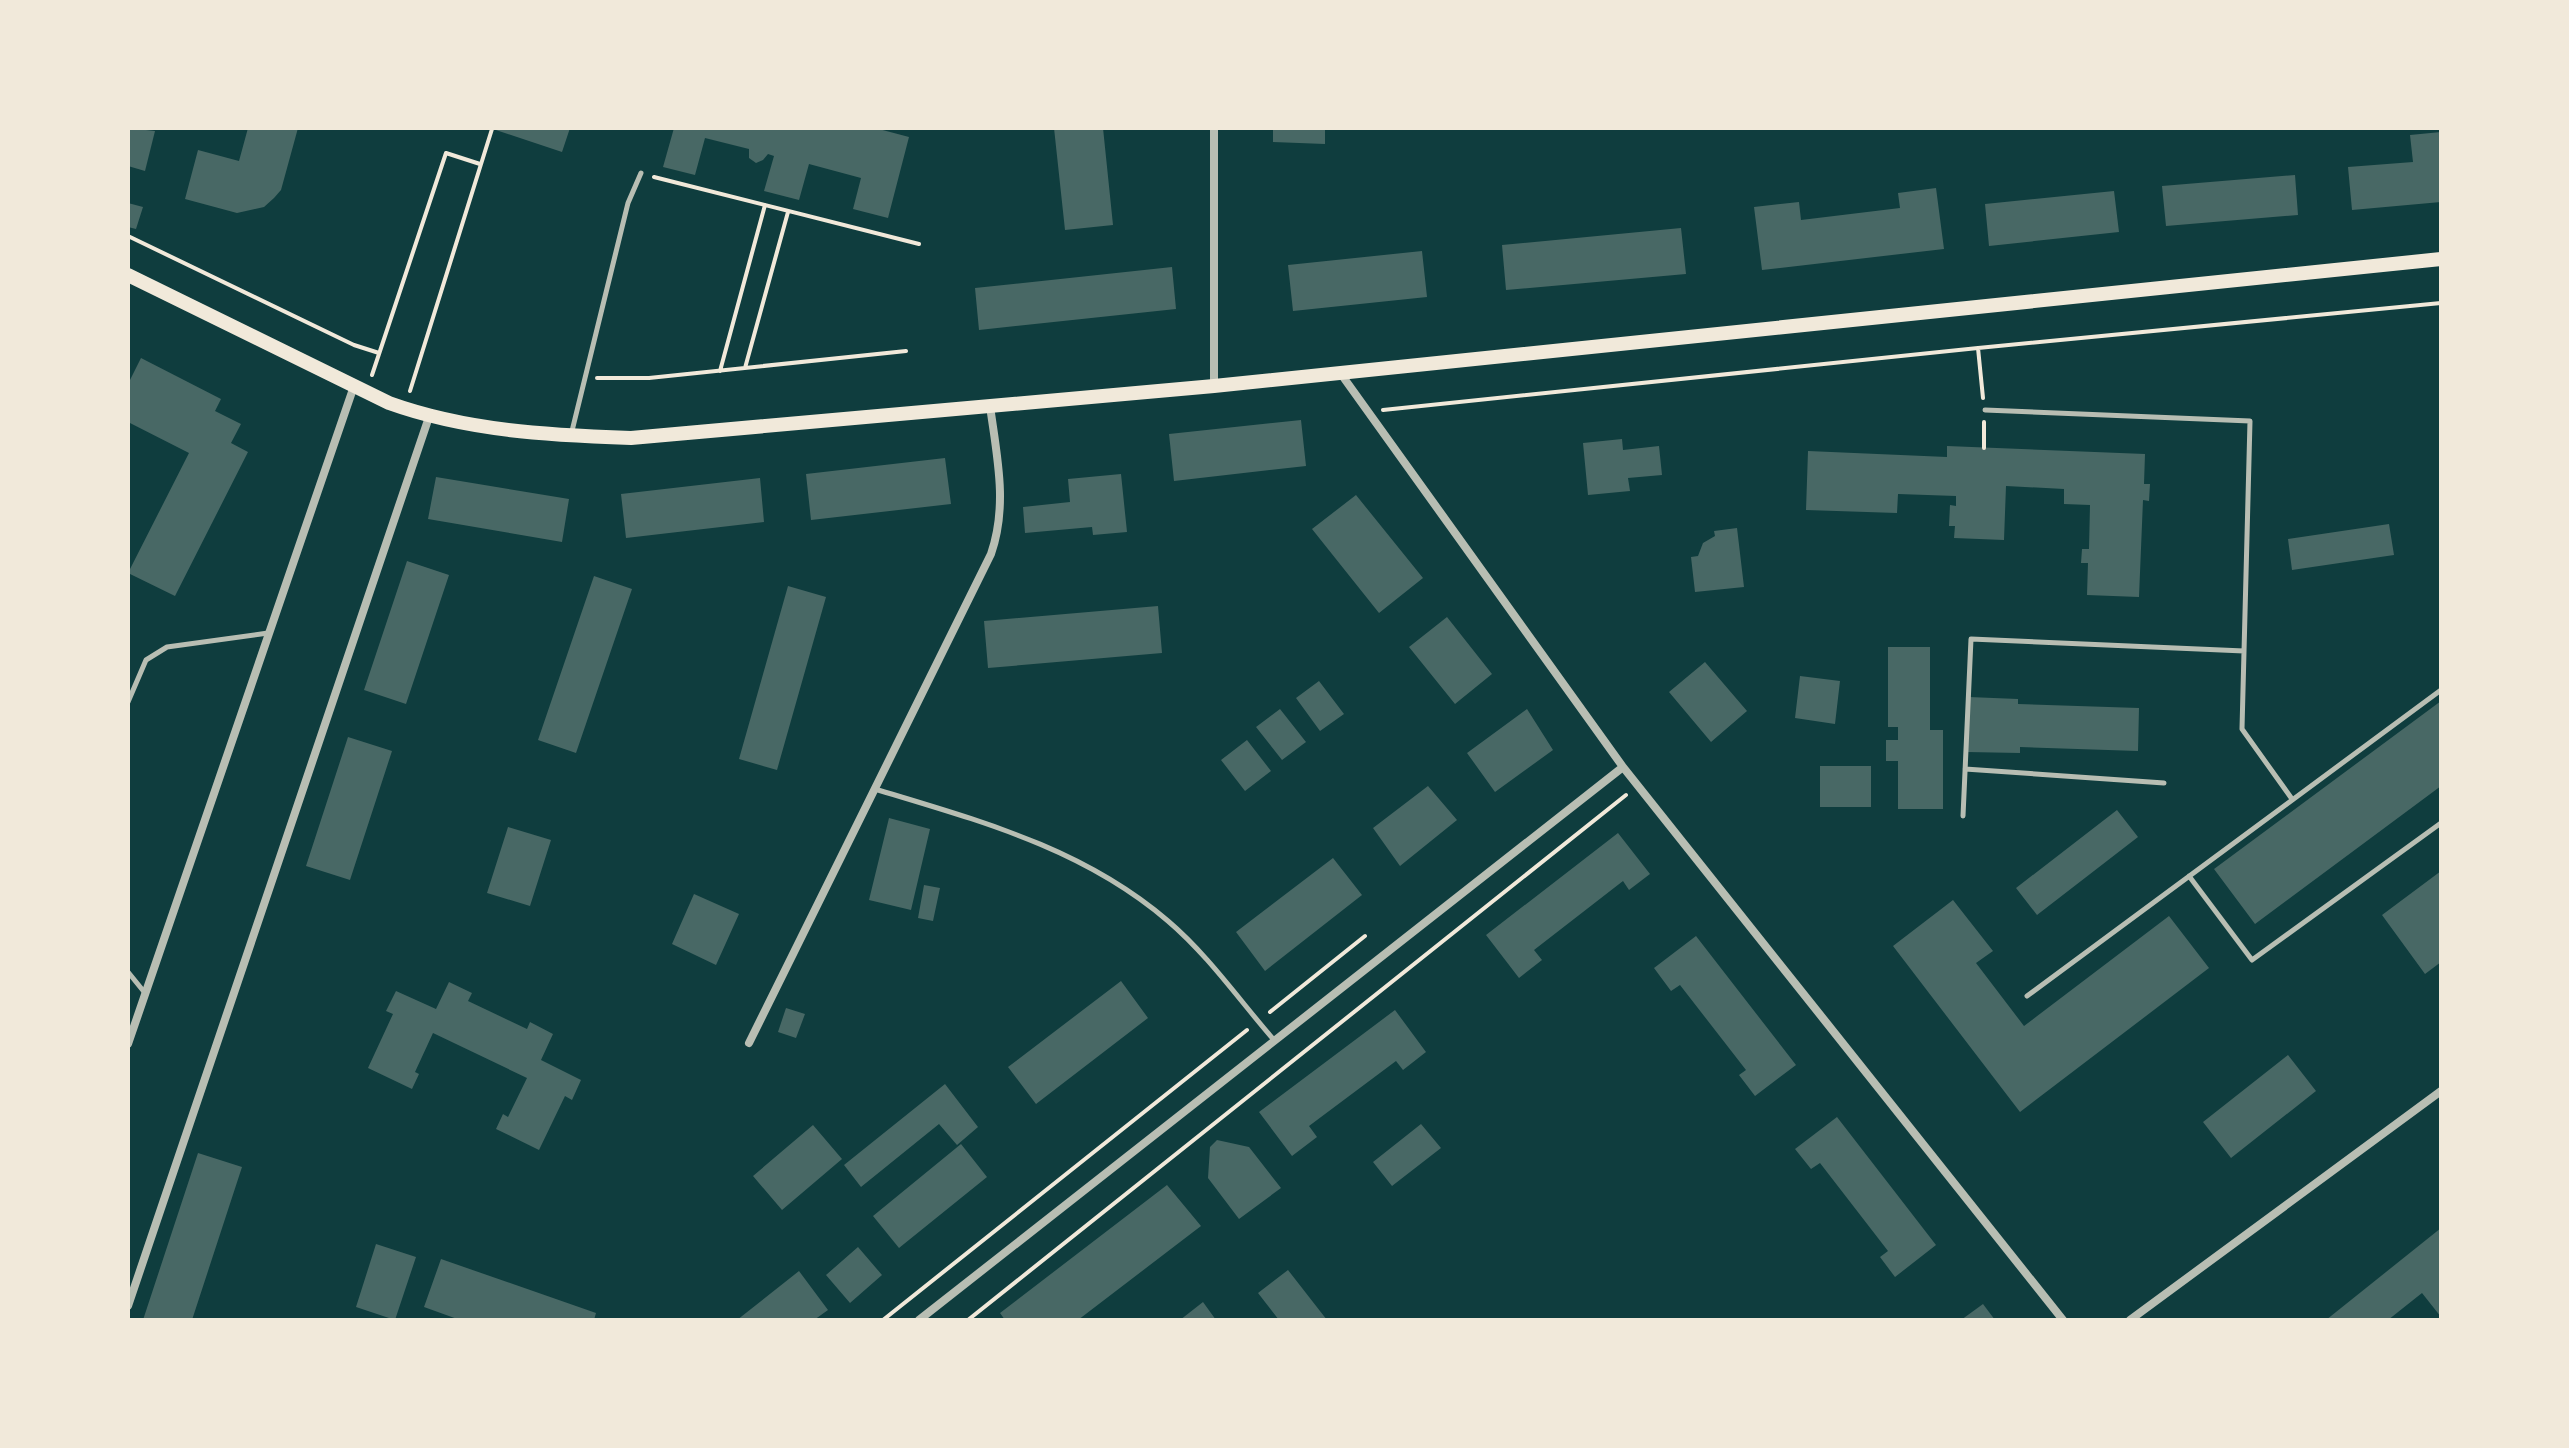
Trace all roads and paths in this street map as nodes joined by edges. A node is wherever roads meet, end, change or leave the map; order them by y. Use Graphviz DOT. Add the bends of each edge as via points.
graph roads {
  1 [pos="1214,128"];
  2 [pos="492,129"];
  3 [pos="480,164"];
  4 [pos="641,173"];
  5 [pos="765,205"];
  6 [pos="788,211"];
  7 [pos="128,236"];
  8 [pos="919,244"];
  9 [pos="2441,259"];
  10 [pos="128,275"];
  11 [pos="2441,303"];
  12 [pos="1978,348"];
  13 [pos="906,351"];
  14 [pos="379,353"];
  15 [pos="745,368"];
  16 [pos="720,371"];
  17 [pos="1341,374"];
  18 [pos="585,378"];
  19 [pos="1214,386"];
  20 [pos="360,389"];
  21 [pos="990,406"];
  22 [pos="404,408"];
  23 [pos="1985,410"];
  24 [pos="1368,412"];
  25 [pos="429,417"];
  26 [pos="570,436"];
  27 [pos="1984,448"];
  28 [pos="269,633"];
  29 [pos="2244,651"];
  30 [pos="2441,690"];
  31 [pos="128,702"];
  32 [pos="1623,767"];
  33 [pos="1965,769"];
  34 [pos="2164,783"];
  35 [pos="1638,785"];
  36 [pos="875,789"];
  37 [pos="2292,799"];
  38 [pos="1963,816"];
  39 [pos="2441,823"];
  40 [pos="2189,876"];
  41 [pos="1365,936"];
  42 [pos="128,972"];
  43 [pos="145,994"];
  44 [pos="2027,996"];
  45 [pos="1266,1015"];
  46 [pos="1254,1025"];
  47 [pos="1274,1041"];
  48 [pos="749,1043"];
  49 [pos="128,1044"];
  50 [pos="2441,1091"];
  51 [pos="128,1306"];
  52 [pos="883,1320"];
  53 [pos="919,1320"];
  54 [pos="968,1320"];
  55 [pos="2063,1320"];
  56 [pos="2130,1320"];
  1 -- 19 [label="street"];
  2 -- 3 [label="path"];
  3 -- 14 [label="path" via="446,153"];
  3 -- 22 [label="path"];
  4 -- 5 [label="path"];
  4 -- 18 [label="lane" via="628,203"];
  5 -- 6 [label="path"];
  5 -- 16 [label="path"];
  6 -- 8 [label="path"];
  6 -- 15 [label="path"];
  7 -- 14 [label="path"];
  9 -- 17 [label="main road"];
  10 -- 20 [label="main road"];
  11 -- 12 [label="path"];
  12 -- 23 [label="path"];
  12 -- 24 [label="path"];
  13 -- 15 [label="path"];
  14 -- 20 [label="path"];
  15 -- 16 [label="path"];
  16 -- 18 [label="path"];
  17 -- 19 [label="main road"];
  17 -- 24 [label="street"];
  18 -- 26 [label="lane"];
  19 -- 21 [label="main road"];
  20 -- 22 [label="main road"];
  20 -- 28 [label="street"];
  21 -- 26 [label="main road" via="631,438"];
  21 -- 36 [label="street" via="1002,495 1000,526"];
  22 -- 25 [label="main road"];
  23 -- 27 [label="path"];
  23 -- 29 [label="lane" via="2250,421"];
  24 -- 32 [label="street"];
  25 -- 26 [label="main road"];
  25 -- 51 [label="street"];
  28 -- 31 [label="lane" via="167,647 146,660"];
  28 -- 43 [label="street"];
  29 -- 33 [label="lane" via="1971,639"];
  29 -- 37 [label="lane" via="2242,729"];
  30 -- 37 [label="lane"];
  32 -- 35 [label="street"];
  32 -- 47 [label="street"];
  33 -- 34 [label="lane"];
  33 -- 38 [label="lane"];
  35 -- 54 [label="path"];
  35 -- 55 [label="street"];
  36 -- 47 [label="lane" via="1012,832 1097,869 1171,923"];
  36 -- 48 [label="street"];
  37 -- 40 [label="lane"];
  39 -- 40 [label="lane" via="2252,960"];
  40 -- 44 [label="lane"];
  41 -- 45 [label="path"];
  42 -- 43 [label="lane"];
  43 -- 49 [label="street"];
  46 -- 52 [label="path"];
  47 -- 53 [label="street"];
  50 -- 56 [label="street"];
}
